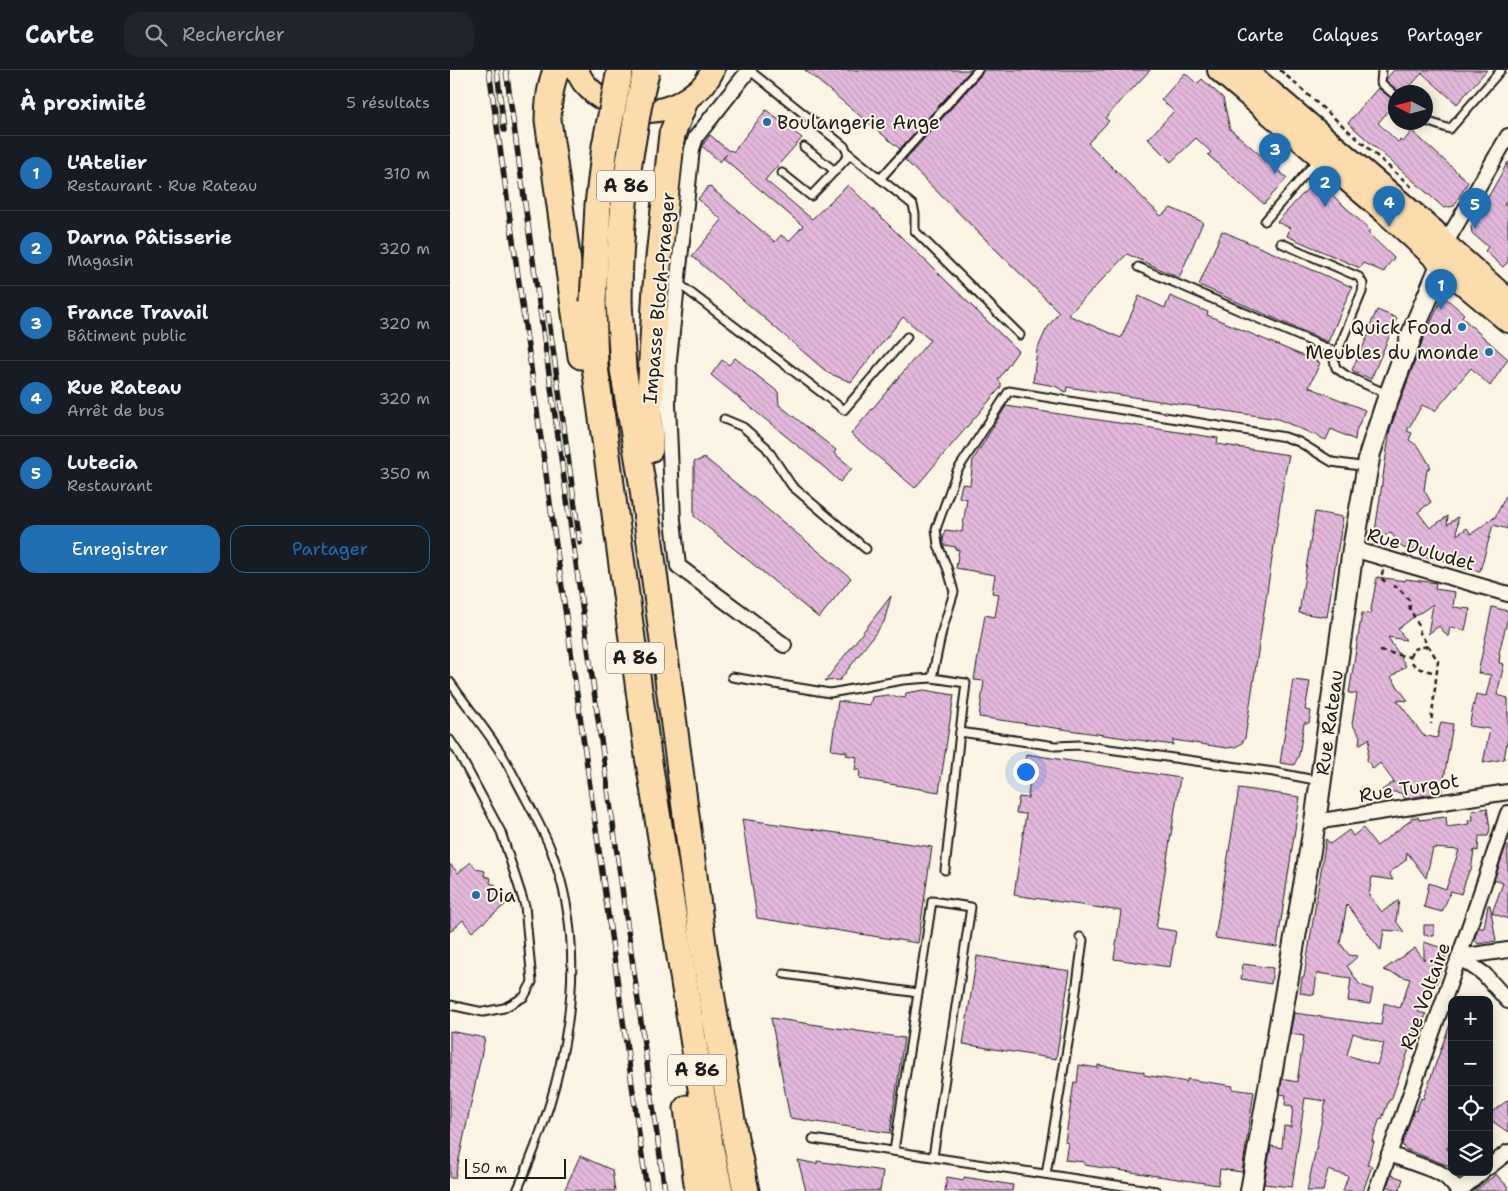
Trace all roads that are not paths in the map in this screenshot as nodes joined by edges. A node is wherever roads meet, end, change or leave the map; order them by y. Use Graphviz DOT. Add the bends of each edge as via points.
graph roads {
  1 [pos="556,70"];
  2 [pos="576,70"];
  3 [pos="620,70"];
  4 [pos="646,70"];
  5 [pos="713,70"];
  6 [pos="749,70"];
  7 [pos="978,70"];
  8 [pos="1219,70"];
  9 [pos="1382,70"];
  10 [pos="1501,70"];
  11 [pos="1250,72"];
  12 [pos="1388,89"];
  13 [pos="685,101"];
  14 [pos="1433,124"];
  15 [pos="1508,136"];
  16 [pos="804,147"];
  17 [pos="848,153"];
  18 [pos="1320,157"];
  19 [pos="835,171"];
  20 [pos="782,173"];
  21 [pos="880,179"];
  22 [pos="1265,222"];
  23 [pos="1281,243"];
  24 [pos="1444,254"];
  25 [pos="1138,267"];
  26 [pos="678,282"];
  27 [pos="1508,300"];
  28 [pos="1508,321"];
  29 [pos="1020,335"];
  30 [pos="907,337"];
  31 [pos="1336,352"];
  32 [pos="595,367"];
  33 [pos="1389,395"];
  34 [pos="724,419"];
  35 [pos="1367,467"];
  36 [pos="642,482"];
  37 [pos="866,549"];
  38 [pos="1353,549"];
  39 [pos="1508,594"];
  40 [pos="784,645"];
  41 [pos="732,677"];
  42 [pos="932,678"];
  43 [pos="450,682"];
  44 [pos="960,732"];
  45 [pos="450,740"];
  46 [pos="1320,781"];
  47 [pos="1508,792"];
  48 [pos="1508,813"];
  49 [pos="1315,822"];
  50 [pos="944,870"];
  51 [pos="1080,937"];
  52 [pos="678,948"];
  53 [pos="1508,950"];
  54 [pos="1459,956"];
  55 [pos="784,974"];
  56 [pos="918,993"];
  57 [pos="1508,1001"];
  58 [pos="450,1005"];
  59 [pos="813,1139"];
  60 [pos="894,1152"];
  61 [pos="1508,1152"];
  62 [pos="1389,1154"];
  63 [pos="933,1157"];
  64 [pos="1493,1164"];
  65 [pos="1046,1174"];
  66 [pos="1477,1176"];
  67 [pos="518,1191"];
  68 [pos="698,1191"];
  69 [pos="720,1191"];
  70 [pos="746,1191"];
  71 [pos="1156,1191"];
  72 [pos="1251,1191"];
  73 [pos="1376,1191"];
  74 [pos="1459,1191"];
  1 -- 32 [label="highway" via="550,86 548,120 582,360"];
  2 -- 13 [label="main road" via="600,98 620,108 642,112 664,110"];
  3 -- 32 [label="highway, A 86, bridge" via="605,146 598,205 593,302"];
  4 -- 36 [label="highway, A 86, bridge" via="631,149 619,262 624,369"];
  5 -- 13 [label="main road" via="705,84"];
  6 -- 17 [label="lane" via="844,146"];
  6 -- 26 [label="street, Impasse Bloch-Praeger" via="696,137"];
  7 -- 21 [label="lane"];
  8 -- 18 [label="main road"];
  9 -- 12 [label="lane" via="1381,83"];
  10 -- 14 [label="lane" via="1450,130"];
  11 -- 24 [label="main road" via="1434,231"];
  13 -- 36 [label="highway" via="672,134 656,286 649,415 651,473"];
  15 -- 24 [label="street"];
  16 -- 19 [label="lane"];
  17 -- 19 [label="lane"];
  17 -- 21 [label="lane"];
  18 -- 22 [label="lane"];
  18 -- 24 [label="main road"];
  19 -- 20 [label="lane" via="811,196"];
  21 -- 29 [label="lane" via="913,206 915,231"];
  23 -- 31 [label="lane" via="1359,277 1363,284"];
  24 -- 27 [label="main road"];
  24 -- 28 [label="main road" via="1465,285"];
  24 -- 33 [label="street, Rue Rateau"];
  25 -- 31 [label="lane"];
  26 -- 30 [label="lane" via="844,410"];
  26 -- 40 [label="street, Impasse Bloch-Praeger" via="669,359 668,404 678,566"];
  31 -- 33 [label="lane" via="1336,368"];
  32 -- 52 [label="highway, A 86"];
  33 -- 35 [label="street, Rue Rateau"];
  34 -- 37 [label="lane" via="743,428 766,447 792,486"];
  35 -- 38 [label="street, Rue Rateau"];
  35 -- 42 [label="lane" via="1332,462 1285,437 1009,391 957,471 936,529 938,546 954,592"];
  36 -- 70 [label="highway, A 86" via="704,944"];
  38 -- 39 [label="street, Rue Duludet"];
  38 -- 46 [label="street, Rue Rateau"];
  41 -- 42 [label="lane" via="830,693"];
  42 -- 44 [label="lane" via="966,683"];
  43 -- 67 [label="lane" via="499,751 540,826 562,889 570,937 571,983 565,1040 550,1106"];
  44 -- 46 [label="lane" via="1055,746 1089,746"];
  44 -- 50 [label="lane"];
  45 -- 58 [label="lane" via="501,832 525,906 532,982 524,997 504,1008 483,1012"];
  46 -- 49 [label="street, Rue Rateau"];
  47 -- 49 [label="street, Rue Turgot"];
  48 -- 54 [label="street, Rue Voltaire"];
  49 -- 72 [label="street, Rue Rateau"];
  51 -- 65 [label="lane" via="1083,940 1073,1013"];
  52 -- 68 [label="highway" via="669,971"];
  52 -- 69 [label="highway, A 86"];
  53 -- 54 [label="street"];
  54 -- 57 [label="street" via="1484,974"];
  54 -- 62 [label="street, Rue Voltaire"];
  55 -- 56 [label="lane"];
  56 -- 60 [label="lane"];
  56 -- 63 [label="lane" via="932,901 971,907"];
  59 -- 60 [label="lane"];
  60 -- 63 [label="lane"];
  61 -- 64 [label="street"];
  62 -- 73 [label="street, Rue Voltaire"];
  62 -- 74 [label="street" via="1438,1172"];
  63 -- 65 [label="lane"];
  65 -- 71 [label="lane"];
  66 -- 74 [label="street"];
}
